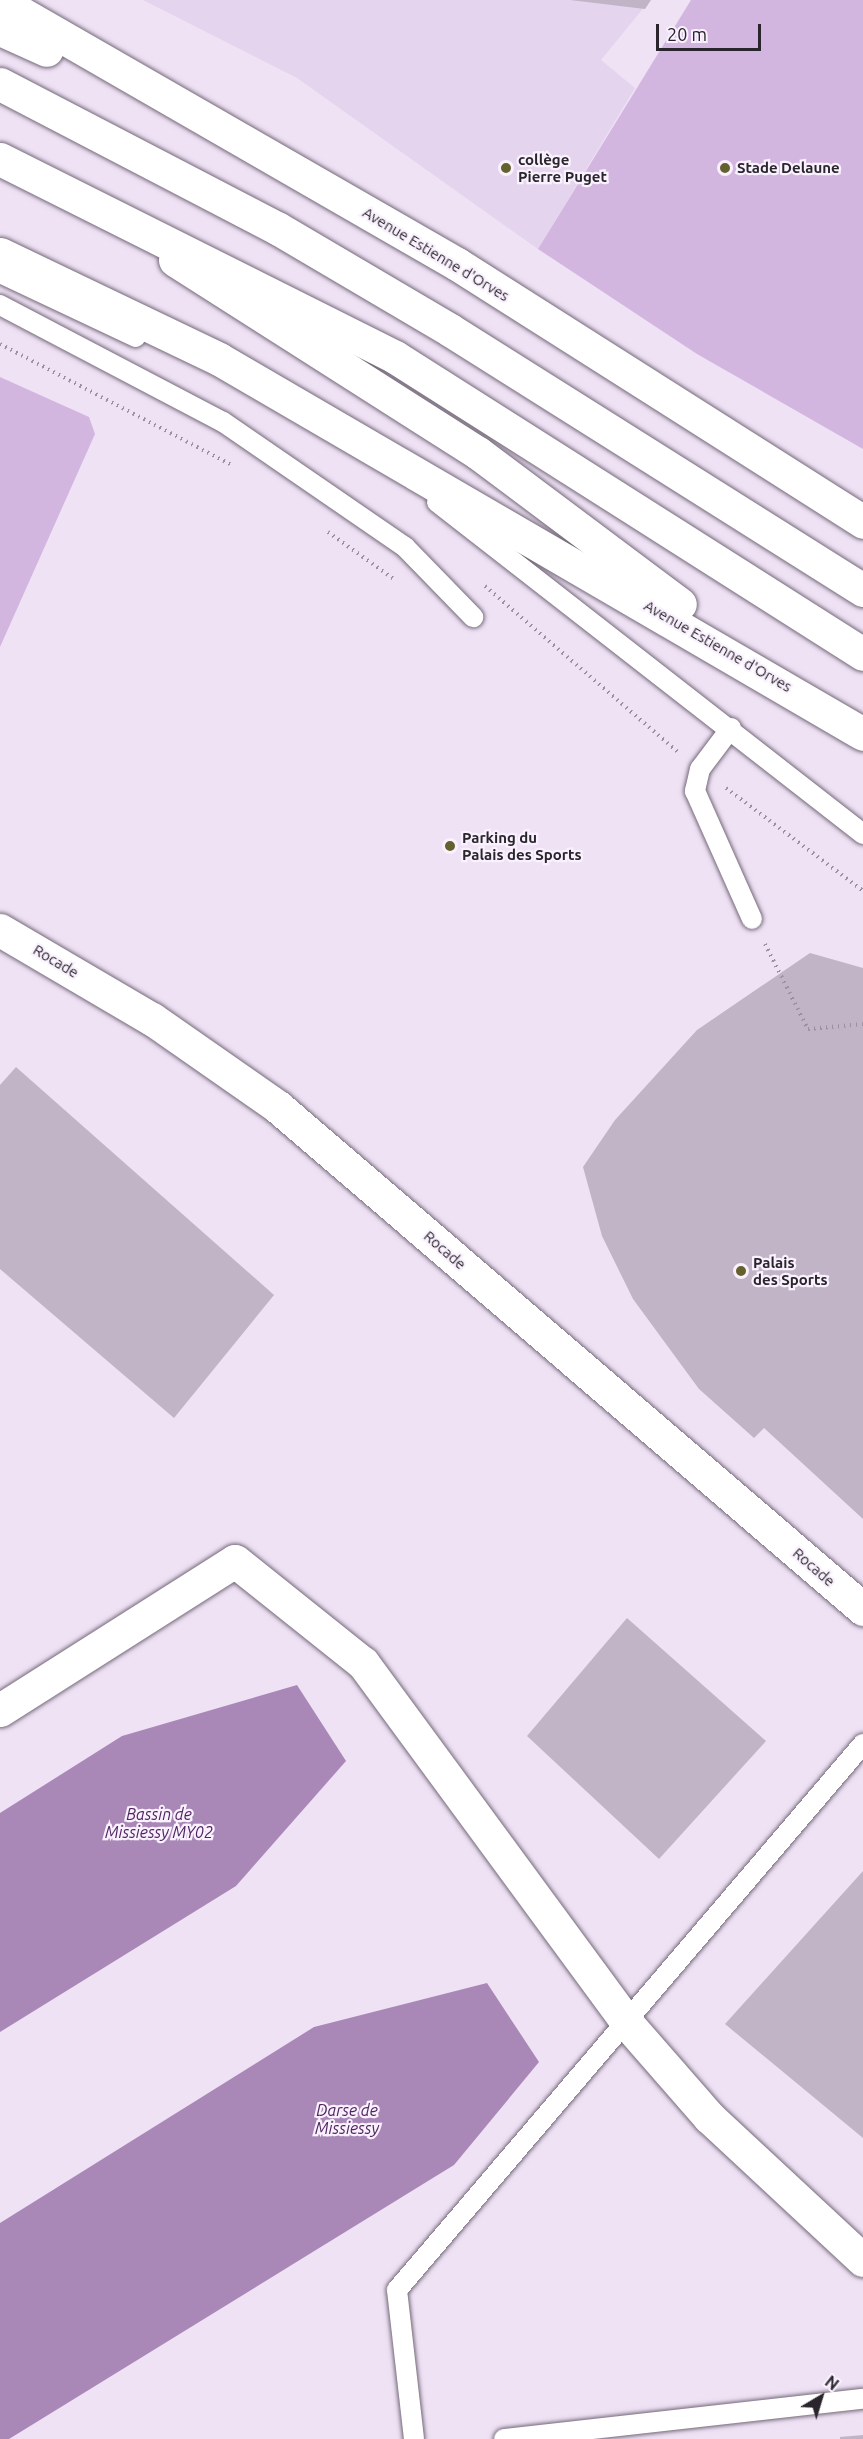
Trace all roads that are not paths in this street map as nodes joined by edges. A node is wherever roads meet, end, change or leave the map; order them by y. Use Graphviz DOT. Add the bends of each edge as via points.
graph roads {
  1 [pos="0,1"];
  2 [pos="0,29"];
  3 [pos="0,84"];
  4 [pos="208,122"];
  5 [pos="0,159"];
  6 [pos="51,183"];
  7 [pos="0,254"];
  8 [pos="0,273"];
  9 [pos="0,305"];
  10 [pos="215,365"];
  11 [pos="423,491"];
  12 [pos="863,522"];
  13 [pos="863,590"];
  14 [pos="473,617"];
  15 [pos="729,654"];
  16 [pos="863,654"];
  17 [pos="792,688"];
  18 [pos="731,728"];
  19 [pos="863,734"];
  20 [pos="863,834"];
  21 [pos="752,919"];
  22 [pos="0,930"];
  23 [pos="863,1609"];
  24 [pos="0,1710"];
  25 [pos="863,1744"];
  26 [pos="627,2023"];
  27 [pos="863,2260"];
  28 [pos="863,2399"];
  29 [pos="414,2439"];
  30 [pos="504,2439"];
  1 -- 4 [label="main road, Avenue Estienne d'Orves"];
  2 -- 4 [label="main road"];
  3 -- 13 [label="main road" via="277,228 450,330"];
  4 -- 12 [label="main road, Avenue Estienne d'Orves" via="458,264"];
  5 -- 6 [label="main road"];
  6 -- 16 [label="main road" via="395,357"];
  6 -- 17 [label="main road" via="478,453"];
  7 -- 10 [label="main road, Avenue Estienne d'Orves"];
  8 -- 10 [label="lane"];
  9 -- 14 [label="lane" via="223,422 405,547"];
  10 -- 11 [label="lane"];
  10 -- 15 [label="main road, Avenue Estienne d'Orves"];
  11 -- 15 [label="lane" via="650,625"];
  11 -- 18 [label="lane"];
  15 -- 17 [label="main road, Avenue Estienne d'Orves"];
  17 -- 19 [label="main road, Avenue Estienne d'Orves"];
  18 -- 20 [label="lane"];
  18 -- 21 [label="lane" via="700,769 695,791"];
  22 -- 23 [label="main road, Rocade" via="152,1019 278,1107"];
  24 -- 26 [label="main road" via="235,1561 363,1663"];
  25 -- 26 [label="lane"];
  26 -- 27 [label="main road" via="709,2117"];
  26 -- 29 [label="lane" via="397,2290"];
  28 -- 30 [label="lane"];
}
